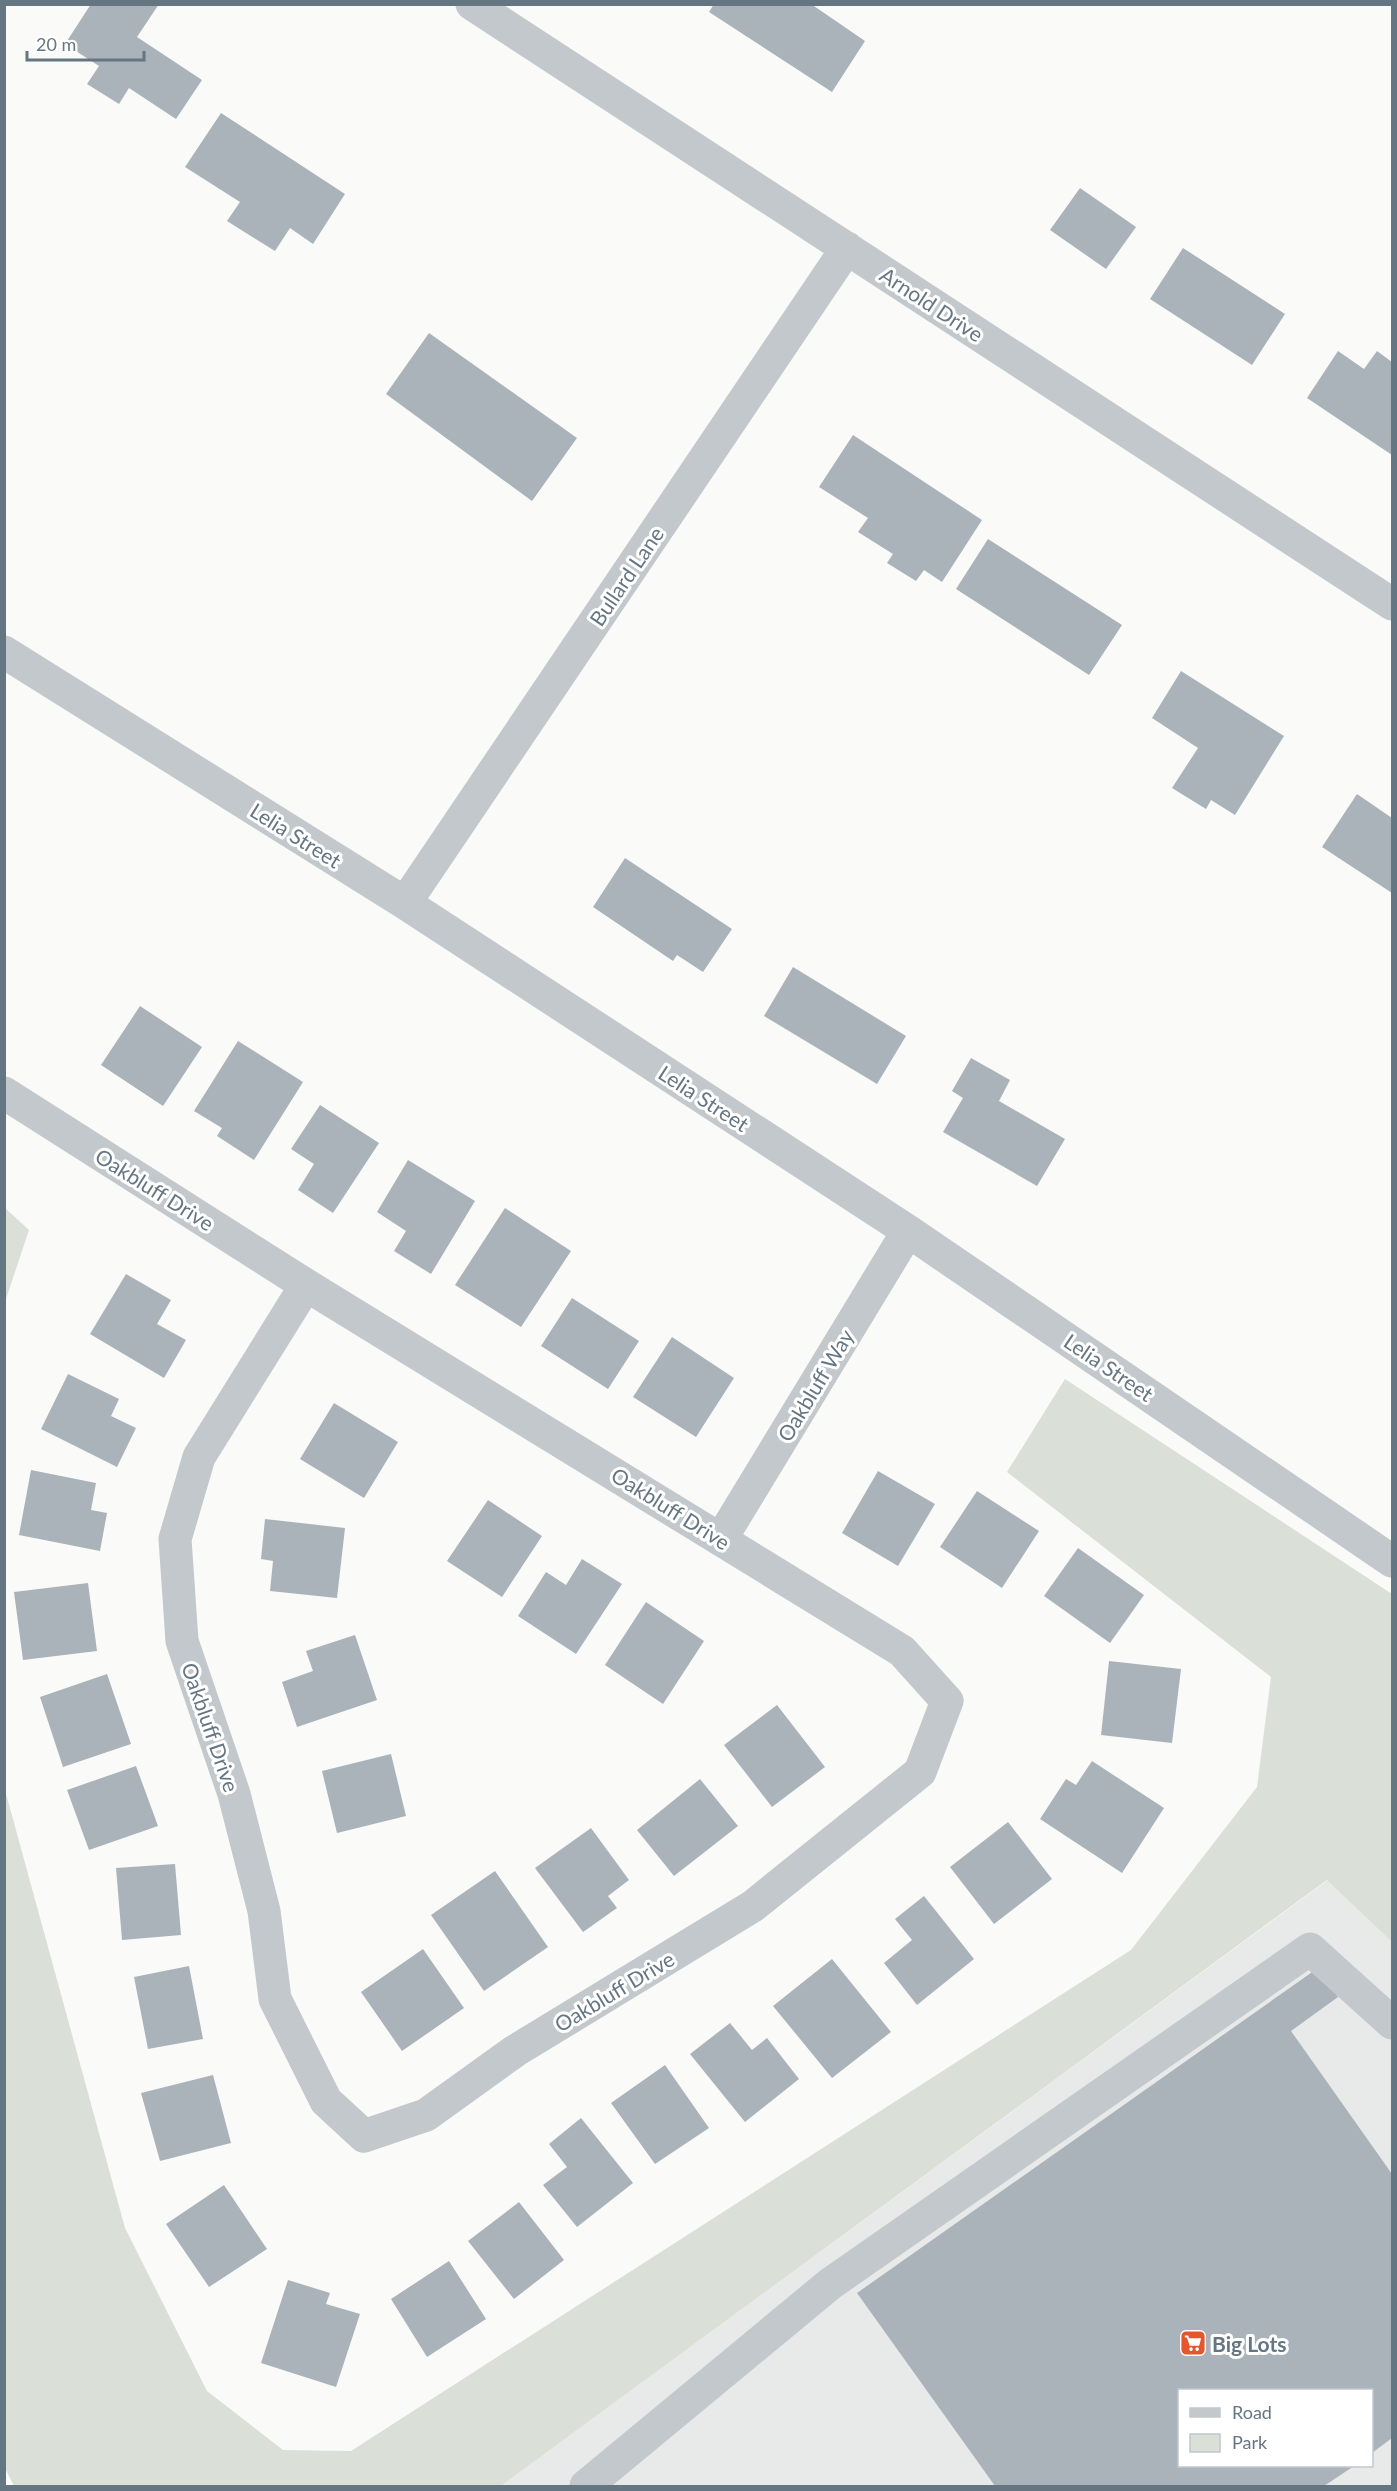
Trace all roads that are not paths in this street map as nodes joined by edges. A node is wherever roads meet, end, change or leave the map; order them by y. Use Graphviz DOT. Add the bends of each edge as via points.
graph roads {
  1 [pos="472,4"];
  2 [pos="847,248"];
  3 [pos="1392,604"];
  4 [pos="4,652"];
  5 [pos="405,903"];
  6 [pos="4,1093"];
  7 [pos="908,1231"];
  8 [pos="306,1285"];
  9 [pos="721,1539"];
  10 [pos="1392,1561"];
  11 [pos="1392,2023"];
  12 [pos="586,2487"];
  1 -- 2 [label="street, Arnold Drive"];
  2 -- 3 [label="street, Arnold Drive"];
  2 -- 5 [label="street, Bullard Lane"];
  4 -- 5 [label="street, Lelia Street"];
  5 -- 7 [label="street, Lelia Street"];
  6 -- 8 [label="street, Oakbluff Drive"];
  7 -- 9 [label="street, Oakbluff Way"];
  7 -- 10 [label="street, Lelia Street"];
  8 -- 9 [label="street, Oakbluff Drive"];
  8 -- 9 [label="street, Oakbluff Drive" via="199,1457 175,1551 182,1641 234,1794 264,1911 275,1999 326,2101 364,2136 426,2115 515,2051 753,1906 920,1772 947,1701 902,1652"];
  11 -- 12 [label="street" via="1310,1949 830,2284"];
}
